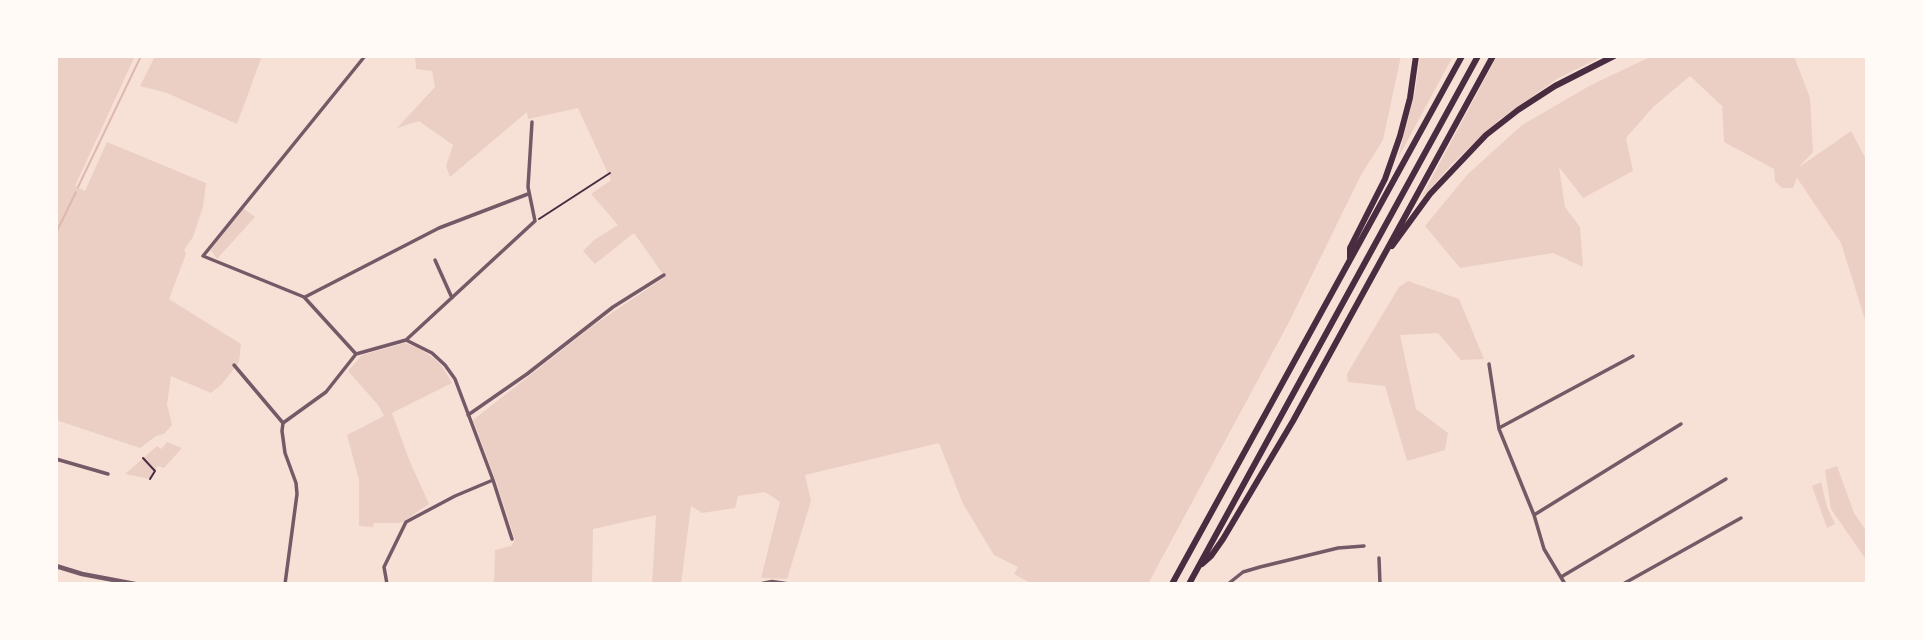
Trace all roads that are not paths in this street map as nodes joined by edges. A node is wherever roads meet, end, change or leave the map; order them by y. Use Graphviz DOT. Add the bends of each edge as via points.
graph roads {
  1 [pos="365,56"];
  2 [pos="1416,56"];
  3 [pos="1462,56"];
  4 [pos="1478,56"];
  5 [pos="1493,56"];
  6 [pos="1614,56"];
  7 [pos="532,122"];
  8 [pos="528,194"];
  9 [pos="1385,253"];
  10 [pos="435,260"];
  11 [pos="1349,261"];
  12 [pos="664,275"];
  13 [pos="304,297"];
  14 [pos="452,298"];
  15 [pos="406,340"];
  16 [pos="356,354"];
  17 [pos="1633,356"];
  18 [pos="1489,364"];
  19 [pos="234,365"];
  20 [pos="468,415"];
  21 [pos="283,423"];
  22 [pos="1681,424"];
  23 [pos="1499,429"];
  24 [pos="56,459"];
  25 [pos="108,474"];
  26 [pos="1726,479"];
  27 [pos="493,480"];
  28 [pos="1534,515"];
  29 [pos="1741,518"];
  30 [pos="512,539"];
  31 [pos="1364,546"];
  32 [pos="1379,558"];
  33 [pos="56,566"];
  34 [pos="1198,567"];
  35 [pos="1561,578"];
  36 [pos="135,584"];
  37 [pos="285,584"];
  38 [pos="387,584"];
  39 [pos="762,584"];
  40 [pos="786,584"];
  41 [pos="1172,584"];
  42 [pos="1189,584"];
  43 [pos="1228,584"];
  44 [pos="1380,584"];
  45 [pos="1565,584"];
  46 [pos="1623,584"];
  1 -- 13 [label="street" via="204,256"];
  2 -- 11 [label="highway" via="1400,136 1385,179 1350,248"];
  3 -- 11 [label="highway"];
  4 -- 34 [label="highway"];
  5 -- 9 [label="highway"];
  6 -- 9 [label="highway" via="1555,86 1486,135 1430,194"];
  7 -- 8 [label="street"];
  8 -- 13 [label="street" via="427,233"];
  8 -- 14 [label="street" via="535,221"];
  9 -- 34 [label="highway" via="1253,489 1211,556"];
  10 -- 14 [label="street"];
  11 -- 41 [label="highway"];
  12 -- 20 [label="street"];
  13 -- 16 [label="street"];
  14 -- 15 [label="street"];
  15 -- 16 [label="street"];
  15 -- 20 [label="street" via="445,365"];
  16 -- 21 [label="street" via="327,392"];
  17 -- 23 [label="street"];
  18 -- 23 [label="street"];
  19 -- 21 [label="street"];
  20 -- 27 [label="street"];
  21 -- 37 [label="street" via="285,453 297,494"];
  22 -- 28 [label="street"];
  23 -- 28 [label="street"];
  24 -- 25 [label="street"];
  26 -- 35 [label="street"];
  27 -- 30 [label="street"];
  27 -- 38 [label="street" via="406,522 384,567"];
  28 -- 35 [label="street" via="1544,549"];
  29 -- 46 [label="street"];
  31 -- 43 [label="street" via="1259,567"];
  32 -- 44 [label="street"];
  33 -- 36 [label="street"];
  34 -- 42 [label="highway"];
  35 -- 45 [label="street"];
  39 -- 40 [label="street"];
}
